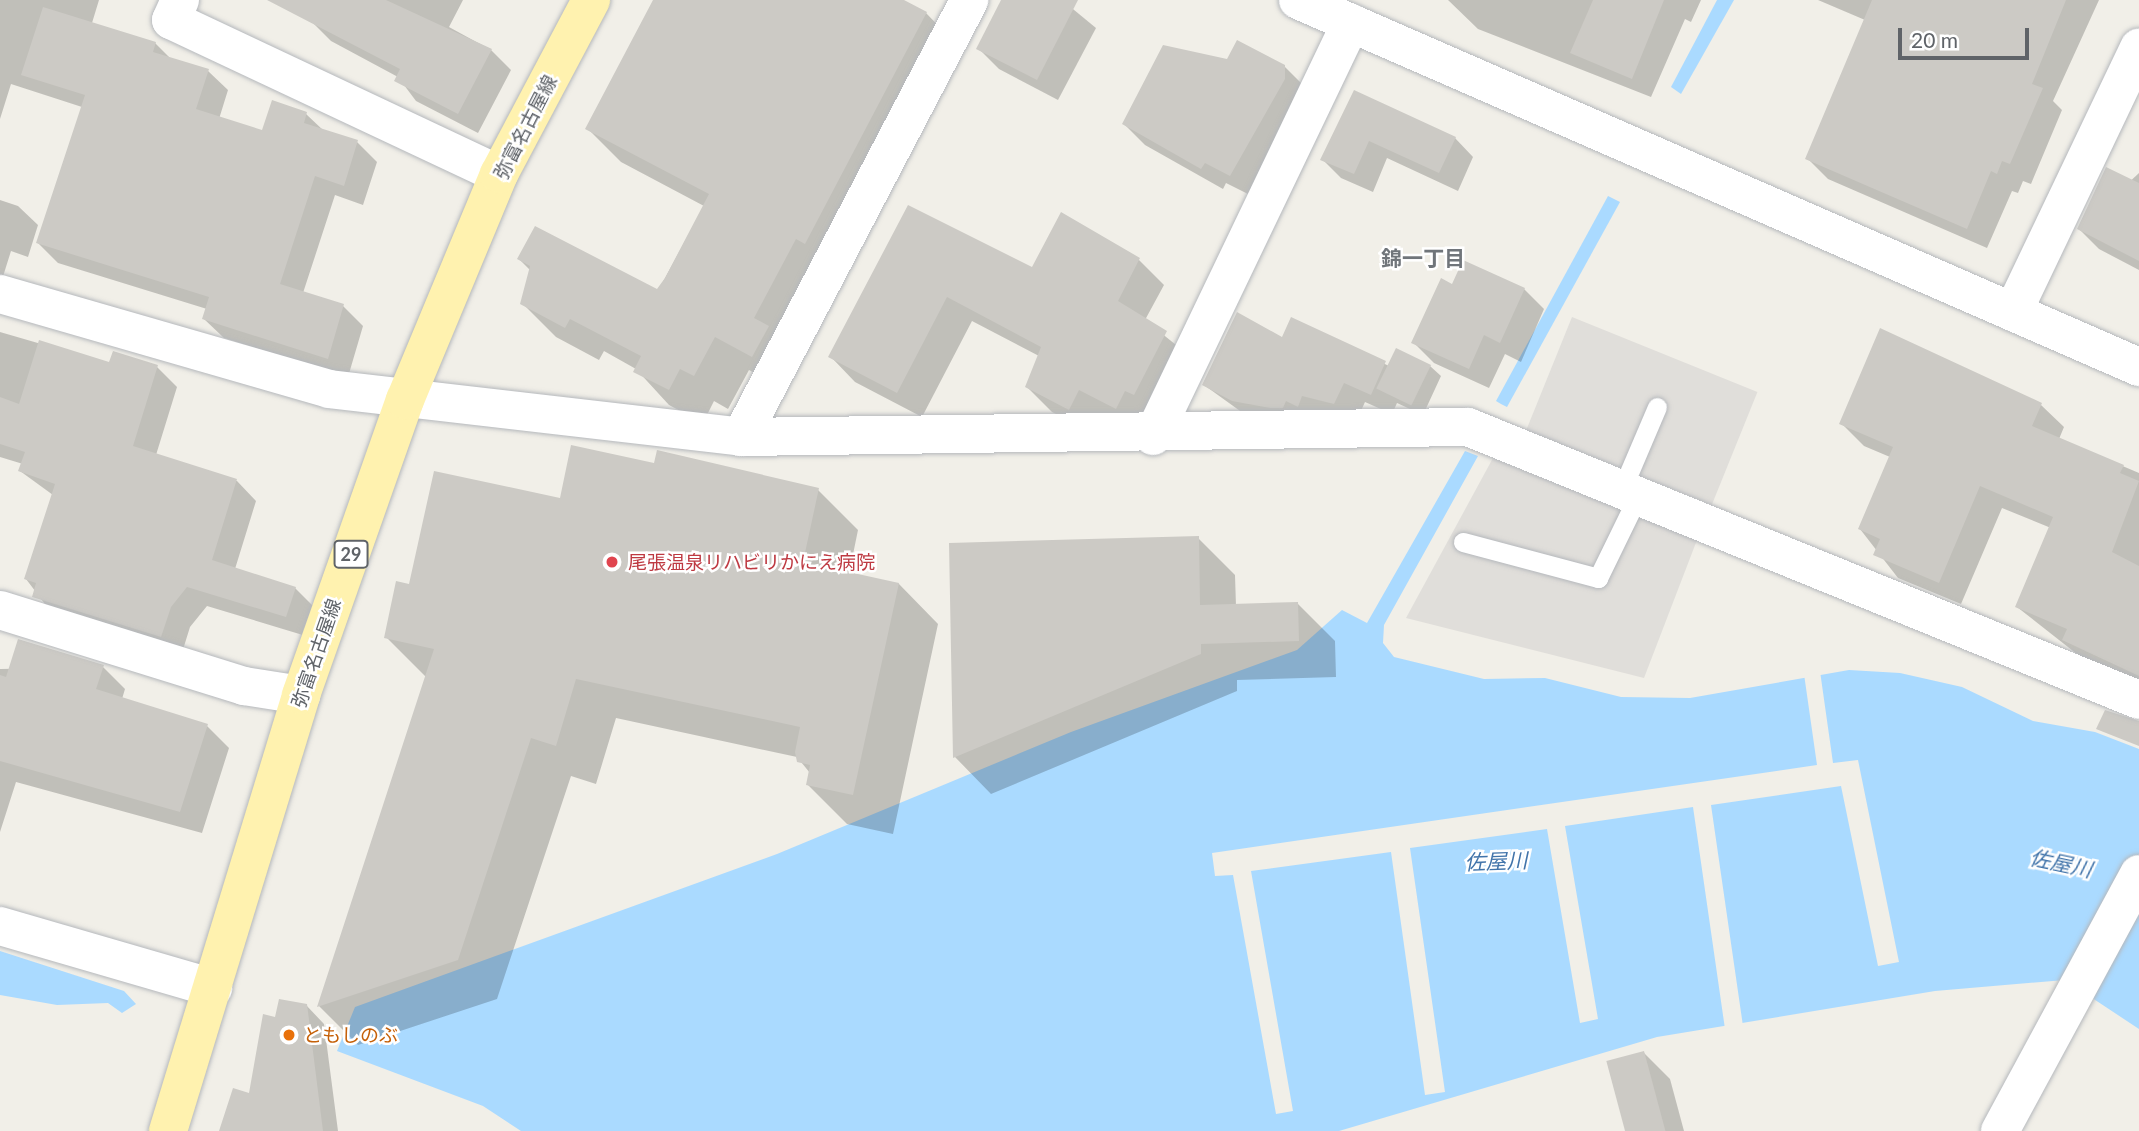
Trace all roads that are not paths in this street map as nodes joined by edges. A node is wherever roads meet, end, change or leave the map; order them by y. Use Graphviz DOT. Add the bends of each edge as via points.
graph roads {
  1 [pos="180,0"];
  2 [pos="591,0"];
  3 [pos="969,0"];
  4 [pos="1298,0"];
  5 [pos="1351,23"];
  6 [pos="2139,48"];
  7 [pos="499,174"];
  8 [pos="0,294"];
  9 [pos="2013,312"];
  10 [pos="2139,367"];
  11 [pos="405,400"];
  12 [pos="1657,407"];
  13 [pos="1153,436"];
  14 [pos="741,437"];
  15 [pos="1630,493"];
  16 [pos="1463,541"];
  17 [pos="0,610"];
  18 [pos="301,695"];
  19 [pos="2139,700"];
  20 [pos="2139,874"];
  21 [pos="0,926"];
  22 [pos="213,988"];
  23 [pos="168,1131"];
  24 [pos="2000,1131"];
  1 -- 7 [label="street" via="171,20"];
  2 -- 7 [label="main road, 弥富名古屋線 / 29"];
  3 -- 14 [label="street"];
  4 -- 5 [label="street"];
  5 -- 9 [label="street"];
  5 -- 13 [label="street"];
  6 -- 9 [label="street"];
  7 -- 11 [label="main road, 弥富名古屋線 / 29"];
  8 -- 11 [label="street" via="329,389"];
  9 -- 10 [label="street"];
  11 -- 14 [label="street"];
  11 -- 18 [label="main road, 弥富名古屋線 / 29"];
  12 -- 15 [label="lane"];
  13 -- 14 [label="street"];
  13 -- 15 [label="street" via="1468,427"];
  15 -- 16 [label="lane" via="1598,578"];
  15 -- 19 [label="street"];
  17 -- 18 [label="street" via="244,686"];
  18 -- 22 [label="main road, 弥富名古屋線 / 29"];
  20 -- 24 [label="street" via="2075,1002"];
  21 -- 22 [label="street"];
  22 -- 23 [label="main road, 弥富名古屋線 / 29"];
}
